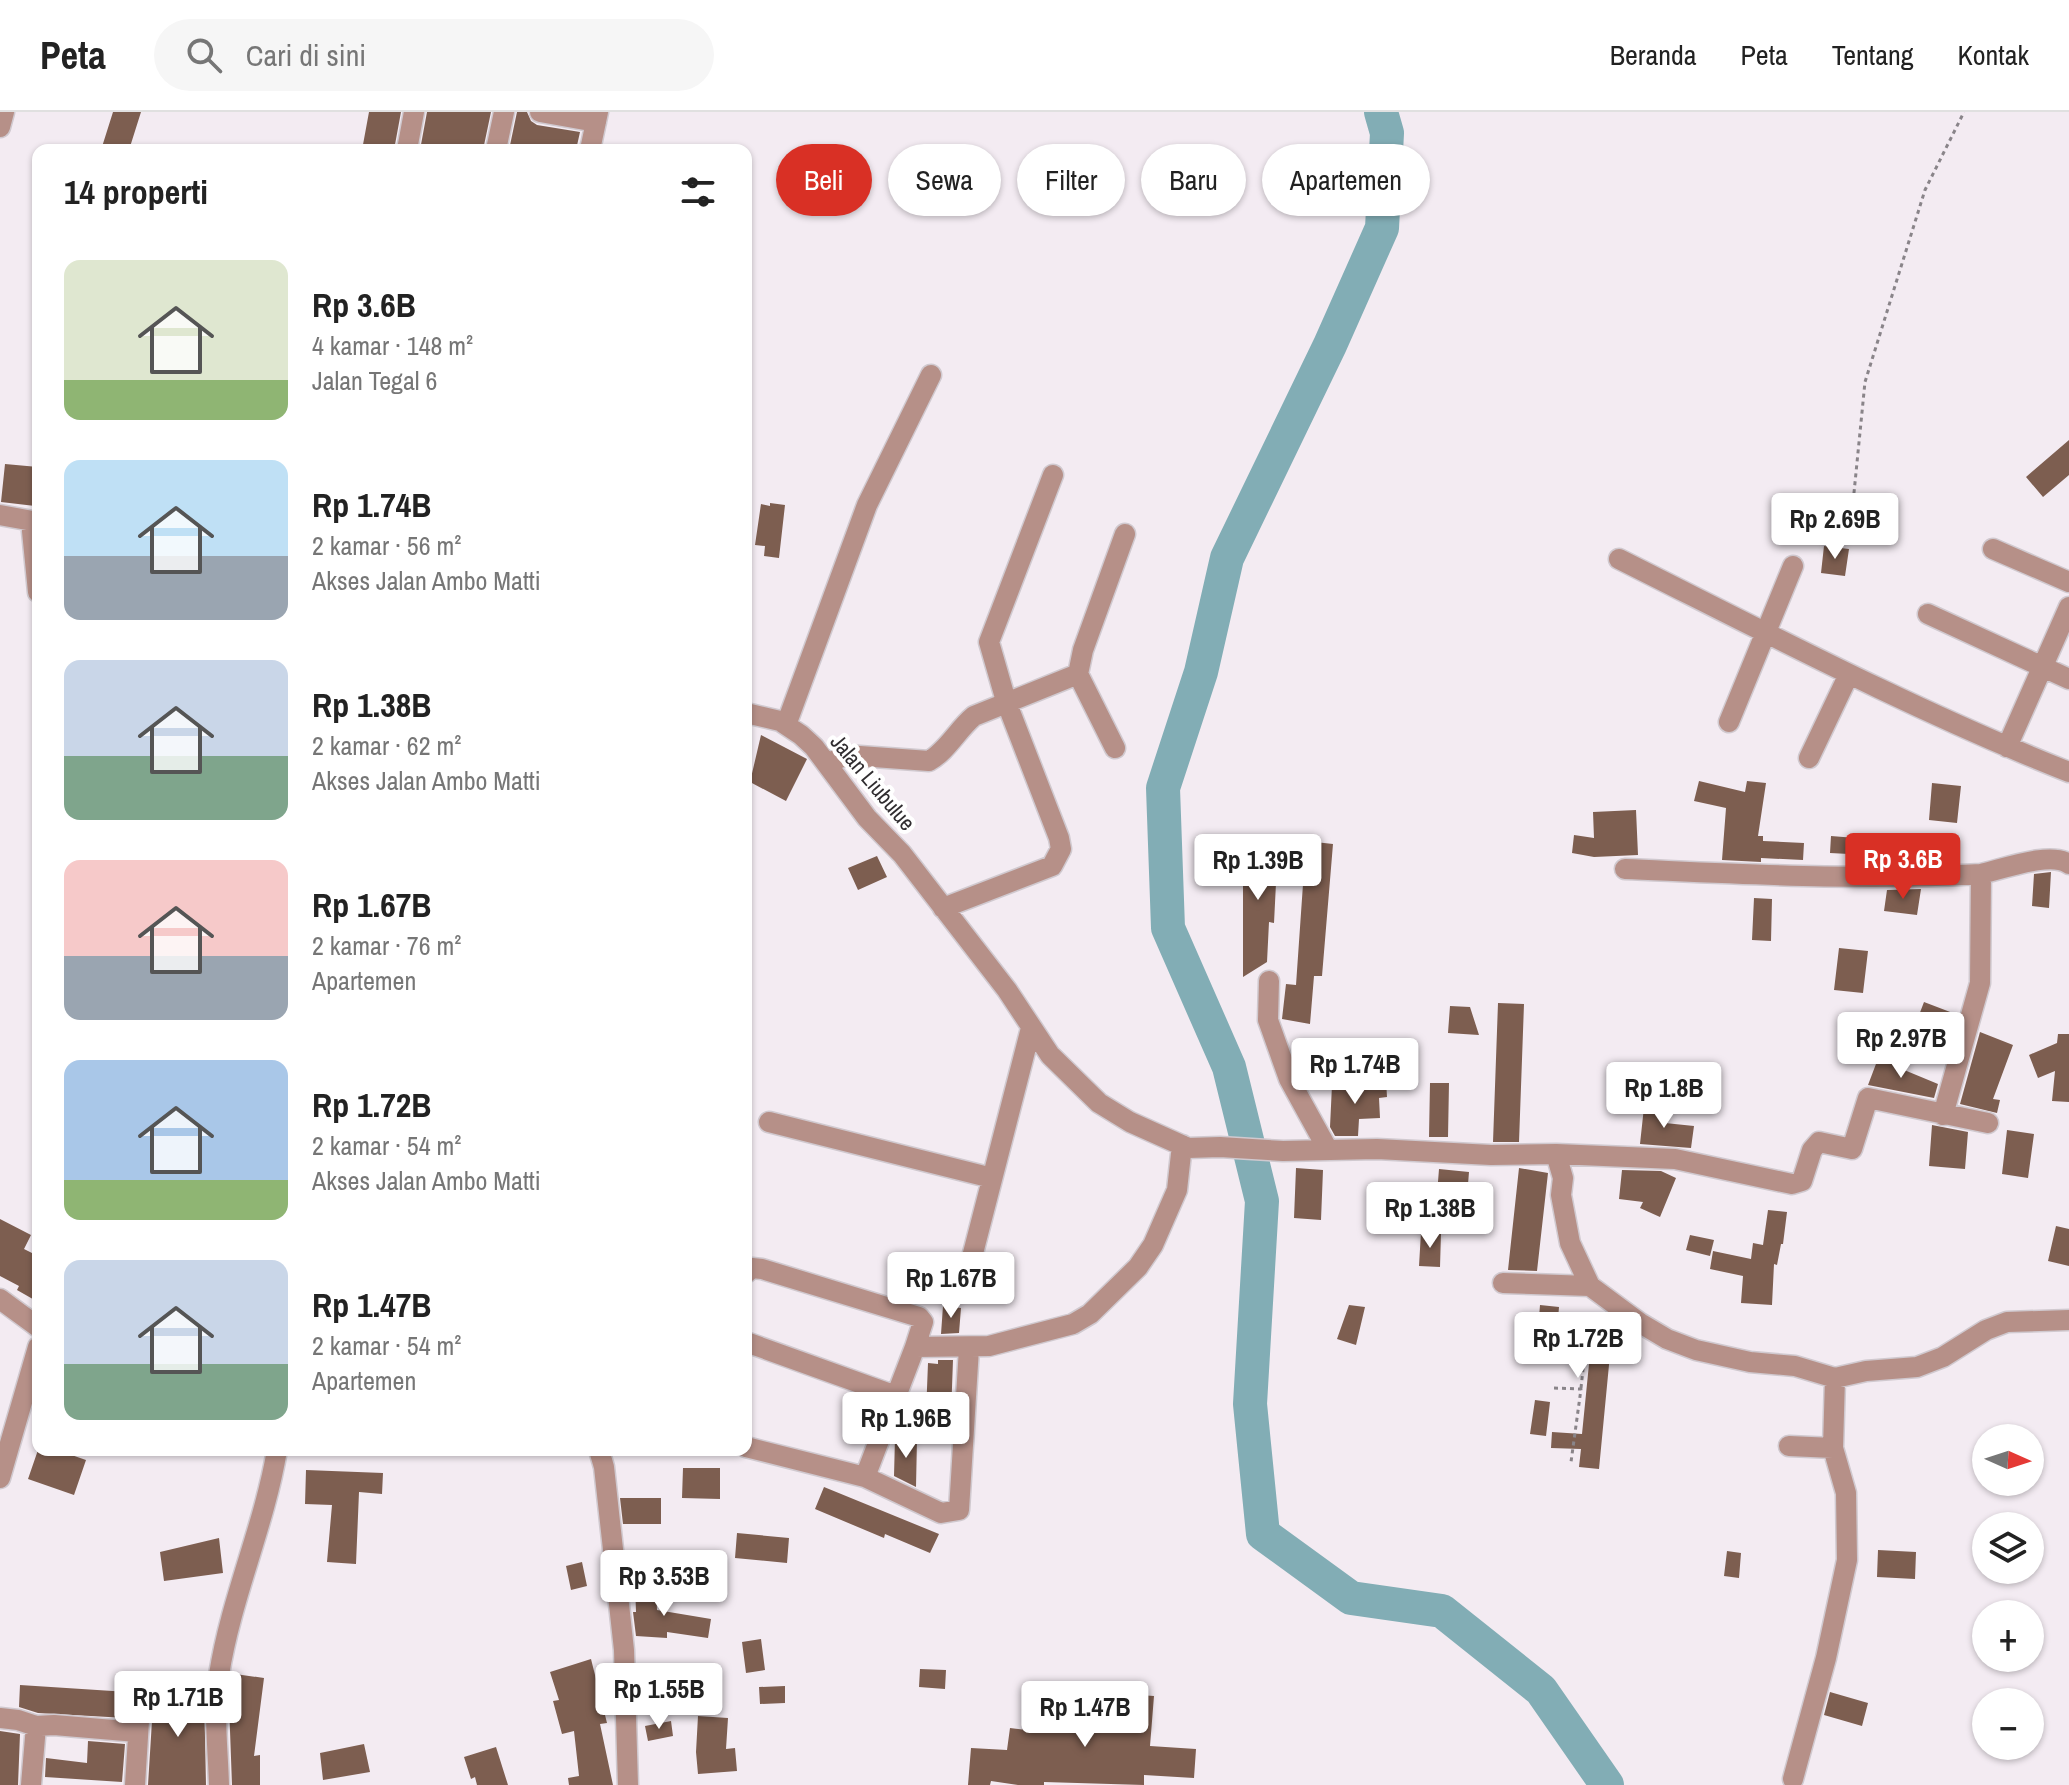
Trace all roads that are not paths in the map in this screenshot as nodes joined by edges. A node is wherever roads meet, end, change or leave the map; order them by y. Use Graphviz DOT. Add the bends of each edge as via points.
graph roads {
  1 [pos="4,112"];
  2 [pos="414,112"];
  3 [pos="504,112"];
  4 [pos="540,112"];
  5 [pos="597,117"];
  6 [pos="0,127"];
  7 [pos="408,144"];
  8 [pos="497,144"];
  9 [pos="591,144"];
  10 [pos="931,375"];
  11 [pos="1053,475"];
  12 [pos="0,515"];
  13 [pos="32,522"];
  14 [pos="1125,534"];
  15 [pos="1993,549"];
  16 [pos="1619,559"];
  17 [pos="1793,566"];
  18 [pos="2069,582"];
  19 [pos="2069,607"];
  20 [pos="1928,614"];
  21 [pos="1768,633"];
  22 [pos="2042,668"];
  23 [pos="1078,674"];
  24 [pos="1849,674"];
  25 [pos="2069,679"];
  26 [pos="1006,701"];
  27 [pos="752,715"];
  28 [pos="1729,722"];
  29 [pos="786,725"];
  30 [pos="2007,747"];
  31 [pos="1115,748"];
  32 [pos="1809,758"];
  33 [pos="827,764"];
  34 [pos="2069,772"];
  35 [pos="2069,864"];
  36 [pos="1625,869"];
  37 [pos="1981,874"];
  38 [pos="943,908"];
  39 [pos="1269,981"];
  40 [pos="1031,1028"];
  41 [pos="1943,1115"];
  42 [pos="769,1122"];
  43 [pos="1988,1123"];
  44 [pos="1182,1145"];
  45 [pos="1328,1150"];
  46 [pos="1556,1154"];
  47 [pos="992,1178"];
  48 [pos="971,1261"];
  49 [pos="752,1268"];
  50 [pos="1503,1283"];
  51 [pos="1594,1290"];
  52 [pos="0,1299"];
  53 [pos="2069,1320"];
  54 [pos="32,1323"];
  55 [pos="752,1344"];
  56 [pos="915,1347"];
  57 [pos="969,1348"];
  58 [pos="32,1368"];
  59 [pos="1835,1378"];
  60 [pos="896,1396"];
  61 [pos="1789,1446"];
  62 [pos="1833,1448"];
  63 [pos="752,1449"];
  64 [pos="276,1456"];
  65 [pos="601,1456"];
  66 [pos="865,1477"];
  67 [pos="0,1478"];
  68 [pos="141,1689"];
  69 [pos="0,1718"];
  70 [pos="36,1726"];
  71 [pos="137,1732"];
  72 [pos="1793,1779"];
  73 [pos="31,1785"];
  74 [pos="135,1785"];
  75 [pos="219,1785"];
  76 [pos="628,1785"];
  1 -- 6 [label="street"];
  2 -- 7 [label="street"];
  3 -- 8 [label="street"];
  4 -- 5 [label="street"];
  5 -- 9 [label="street"];
  10 -- 29 [label="street" via="867,505"];
  11 -- 26 [label="street" via="989,642"];
  12 -- 13 [label="street"];
  14 -- 23 [label="street"];
  15 -- 18 [label="street"];
  16 -- 21 [label="street"];
  17 -- 21 [label="street"];
  19 -- 22 [label="street"];
  20 -- 22 [label="street"];
  21 -- 24 [label="street"];
  21 -- 28 [label="street"];
  22 -- 25 [label="street"];
  22 -- 30 [label="street"];
  23 -- 26 [label="street"];
  23 -- 31 [label="street"];
  24 -- 30 [label="street"];
  24 -- 32 [label="street"];
  26 -- 33 [label="street" via="974,716 929,761 846,755"];
  26 -- 38 [label="street" via="1061,849 1052,866"];
  27 -- 29 [label="street, Jalan Liubulue"];
  29 -- 33 [label="street, Jalan Liubulue"];
  30 -- 34 [label="street"];
  33 -- 38 [label="street, Jalan Liubulue"];
  35 -- 37 [label="street" via="2049,858"];
  36 -- 37 [label="street" via="1739,876"];
  37 -- 41 [label="street" via="1980,983"];
  38 -- 40 [label="street, Jalan Liubulue"];
  39 -- 45 [label="street" via="1273,1035 1289,1079"];
  40 -- 44 [label="street, Jalan Liubulue" via="1050,1055 1099,1103"];
  40 -- 47 [label="street"];
  41 -- 43 [label="street"];
  41 -- 46 [label="street" via="1868,1098 1852,1149 1819,1142 1802,1181 1792,1184 1675,1159"];
  42 -- 47 [label="street"];
  44 -- 45 [label="street"];
  44 -- 57 [label="street" via="1177,1190 1166,1218 1138,1267 1116,1290 1073,1324"];
  45 -- 46 [label="street"];
  46 -- 51 [label="street" via="1570,1243"];
  47 -- 48 [label="street"];
  49 -- 56 [label="street" via="919,1317 923,1329"];
  50 -- 51 [label="street"];
  51 -- 59 [label="street" via="1667,1339 1696,1350"];
  52 -- 54 [label="street"];
  53 -- 59 [label="street" via="2007,1322 1917,1367"];
  55 -- 60 [label="street"];
  56 -- 57 [label="street"];
  56 -- 60 [label="street"];
  57 -- 66 [label="street" via="959,1510 941,1513"];
  58 -- 67 [label="street"];
  59 -- 62 [label="street"];
  60 -- 66 [label="street"];
  61 -- 62 [label="street"];
  62 -- 72 [label="street" via="1846,1493 1847,1560"];
  63 -- 66 [label="street"];
  64 -- 75 [label="street" via="218,1679"];
  65 -- 76 [label="street" via="624,1650"];
  68 -- 71 [label="street"];
  69 -- 70 [label="street"];
  70 -- 71 [label="street"];
  70 -- 73 [label="street"];
  71 -- 74 [label="street"];
}
